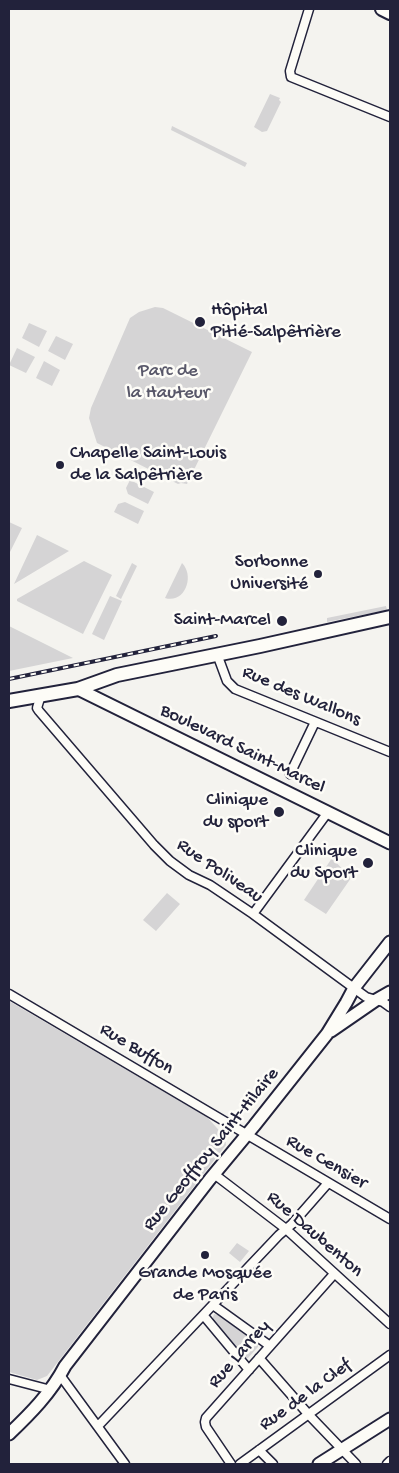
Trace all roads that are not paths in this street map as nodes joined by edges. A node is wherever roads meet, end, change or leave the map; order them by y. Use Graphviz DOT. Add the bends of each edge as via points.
graph roads {
  1 [pos="310,9"];
  2 [pos="382,9"];
  3 [pos="390,13"];
  4 [pos="390,117"];
  5 [pos="390,617"];
  6 [pos="217,654"];
  7 [pos="78,689"];
  8 [pos="41,695"];
  9 [pos="9,700"];
  10 [pos="315,722"];
  11 [pos="390,752"];
  12 [pos="290,774"];
  13 [pos="328,812"];
  14 [pos="390,843"];
  15 [pos="253,914"];
  16 [pos="390,942"];
  17 [pos="354,988"];
  18 [pos="390,992"];
  19 [pos="9,994"];
  20 [pos="376,1000"];
  21 [pos="390,1007"];
  22 [pos="327,1034"];
  23 [pos="246,1135"];
  24 [pos="214,1174"];
  25 [pos="328,1183"];
  26 [pos="390,1219"];
  27 [pos="286,1229"];
  28 [pos="334,1274"];
  29 [pos="213,1305"];
  30 [pos="204,1316"];
  31 [pos="390,1324"];
  32 [pos="270,1346"];
  33 [pos="390,1355"];
  34 [pos="259,1358"];
  35 [pos="249,1370"];
  36 [pos="59,1377"];
  37 [pos="9,1379"];
  38 [pos="51,1390"];
  39 [pos="309,1415"];
  40 [pos="390,1419"];
  41 [pos="98,1426"];
  42 [pos="9,1434"];
  43 [pos="259,1450"];
  44 [pos="342,1450"];
  45 [pos="390,1461"];
  46 [pos="120,1462"];
  47 [pos="231,1464"];
  48 [pos="240,1464"];
  49 [pos="273,1464"];
  50 [pos="319,1464"];
  51 [pos="356,1464"];
  52 [pos="387,1464"];
  1 -- 4 [label="street" via="290,71 291,77"];
  2 -- 3 [label="main road"];
  5 -- 6 [label="main road"];
  6 -- 7 [label="main road" via="117,675"];
  6 -- 10 [label="street, Rue des Wallons" via="227,681 235,689"];
  7 -- 8 [label="main road"];
  7 -- 13 [label="street, Boulevard Saint-Marcel"];
  8 -- 9 [label="main road"];
  8 -- 15 [label="street, Rue Poliveau" via="39,711 154,845 188,875"];
  10 -- 11 [label="street, Rue des Wallons"];
  10 -- 12 [label="street"];
  13 -- 14 [label="street, Boulevard Saint-Marcel"];
  13 -- 15 [label="street"];
  15 -- 17 [label="street, Rue Poliveau"];
  16 -- 17 [label="street, Rue Geoffroy Saint-Hilaire"];
  17 -- 20 [label="street, Rue Poliveau"];
  17 -- 22 [label="street, Rue Geoffroy Saint-Hilaire"];
  18 -- 20 [label="street"];
  19 -- 23 [label="street, Rue Buffon"];
  20 -- 21 [label="street, Rue Poliveau"];
  20 -- 22 [label="street"];
  22 -- 23 [label="street, Rue Geoffroy Saint-Hilaire"];
  23 -- 24 [label="street, Rue Geoffroy Saint-Hilaire"];
  23 -- 25 [label="street, Rue Censier"];
  24 -- 27 [label="street, Rue Daubenton"];
  24 -- 36 [label="street, Rue Geoffroy Saint-Hilaire"];
  25 -- 26 [label="street, Rue Censier"];
  25 -- 27 [label="street"];
  27 -- 28 [label="street, Rue Daubenton"];
  27 -- 29 [label="street"];
  28 -- 31 [label="street, Rue Daubenton"];
  28 -- 32 [label="street, Rue Larrey"];
  29 -- 30 [label="street"];
  29 -- 32 [label="street"];
  30 -- 35 [label="street"];
  30 -- 41 [label="street"];
  32 -- 34 [label="street, Rue Larrey"];
  33 -- 39 [label="street, Rue de la Clef"];
  34 -- 35 [label="street, Rue Larrey"];
  34 -- 39 [label="street"];
  35 -- 47 [label="street, Rue Larrey" via="205,1422"];
  36 -- 38 [label="street, Rue Geoffroy Saint-Hilaire"];
  36 -- 41 [label="street"];
  37 -- 38 [label="street"];
  38 -- 42 [label="street, Rue Geoffroy Saint-Hilaire"];
  39 -- 43 [label="street, Rue de la Clef"];
  39 -- 44 [label="street"];
  40 -- 44 [label="street"];
  41 -- 46 [label="street"];
  43 -- 48 [label="street, Rue de la Clef"];
  43 -- 49 [label="street"];
  44 -- 50 [label="street"];
  44 -- 51 [label="street"];
  45 -- 52 [label="street"];
}
